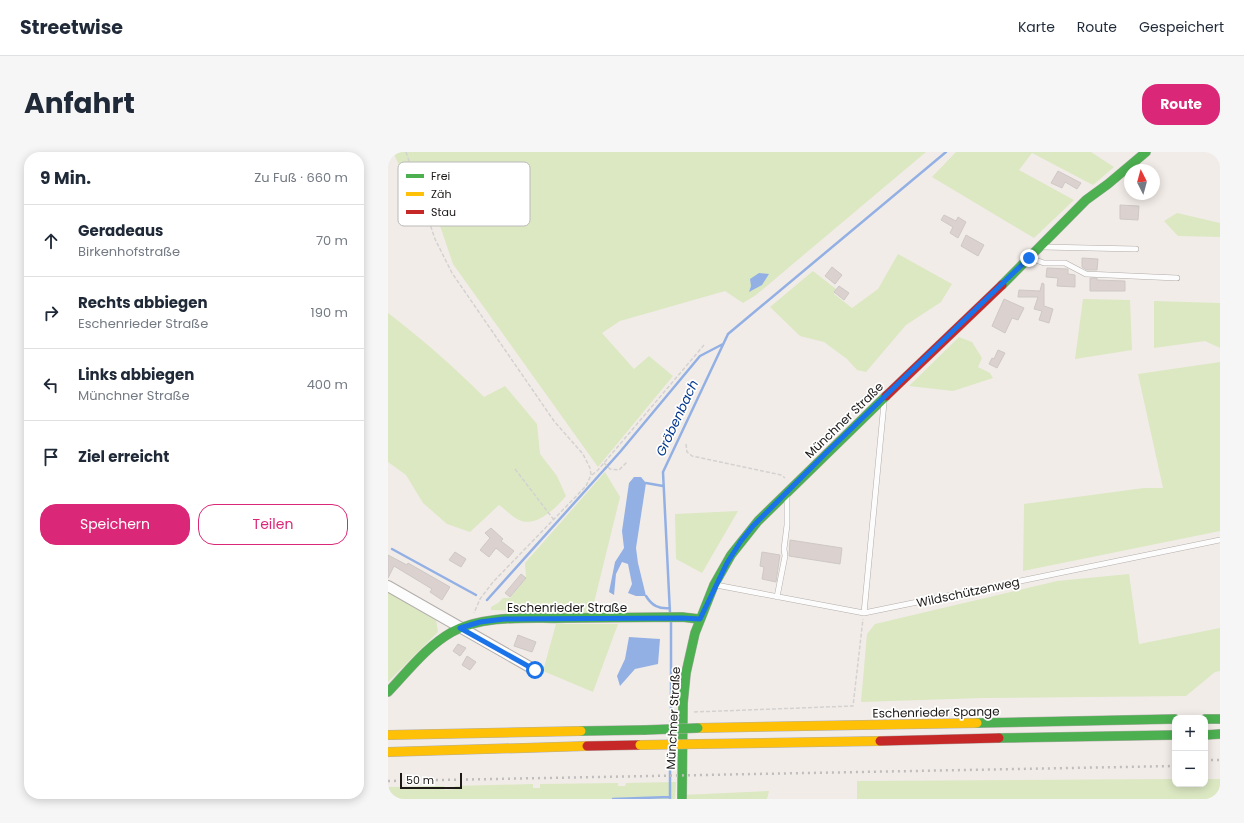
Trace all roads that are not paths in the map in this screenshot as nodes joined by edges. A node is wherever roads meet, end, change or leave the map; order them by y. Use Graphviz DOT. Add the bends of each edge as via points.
graph roads {
  1 [pos="1146,152"];
  2 [pos="1041,247"];
  3 [pos="1136,249"];
  4 [pos="1029,258"];
  5 [pos="1177,278"];
  6 [pos="885,397"];
  7 [pos="786,493"];
  8 [pos="1220,540"];
  9 [pos="715,585"];
  10 [pos="388,586"];
  11 [pos="777,597"];
  12 [pos="864,613"];
  13 [pos="700,619"];
  14 [pos="460,628"];
  15 [pos="535,670"];
  16 [pos="388,692"];
  17 [pos="1220,718"];
  18 [pos="1172,719"];
  19 [pos="1208,719"];
  20 [pos="1220,734"];
  21 [pos="388,735"];
  22 [pos="1172,735"];
  23 [pos="1208,735"];
  24 [pos="388,752"];
  25 [pos="682,799"];
  1 -- 2 [label="main road, Münchner Straße" via="1086,200 1064,220"];
  2 -- 3 [label="lane"];
  2 -- 4 [label="main road, Münchner Straße"];
  4 -- 5 [label="lane" via="1044,263 1065,263 1086,274"];
  4 -- 6 [label="main road, Münchner Straße"];
  6 -- 7 [label="main road, Münchner Straße"];
  6 -- 12 [label="lane"];
  7 -- 9 [label="main road, Münchner Straße" via="741,541"];
  7 -- 11 [label="lane" via="788,508 785,556"];
  8 -- 12 [label="lane, Wildschützenweg"];
  9 -- 11 [label="lane, Wildschützenweg"];
  9 -- 13 [label="main road, Münchner Straße"];
  10 -- 14 [label="street"];
  11 -- 12 [label="lane, Wildschützenweg"];
  13 -- 14 [label="main road, Eschenrieder Straße" via="504,619"];
  13 -- 25 [label="main road, Münchner Straße" via="686,666"];
  14 -- 15 [label="street"];
  14 -- 16 [label="main road, Eschenrieder Straße" via="441,639"];
  17 -- 19 [label="main road"];
  18 -- 21 [label="main road, Eschenrieder Spange, bridge"];
  20 -- 23 [label="main road"];
  22 -- 24 [label="main road, bridge"];
}
